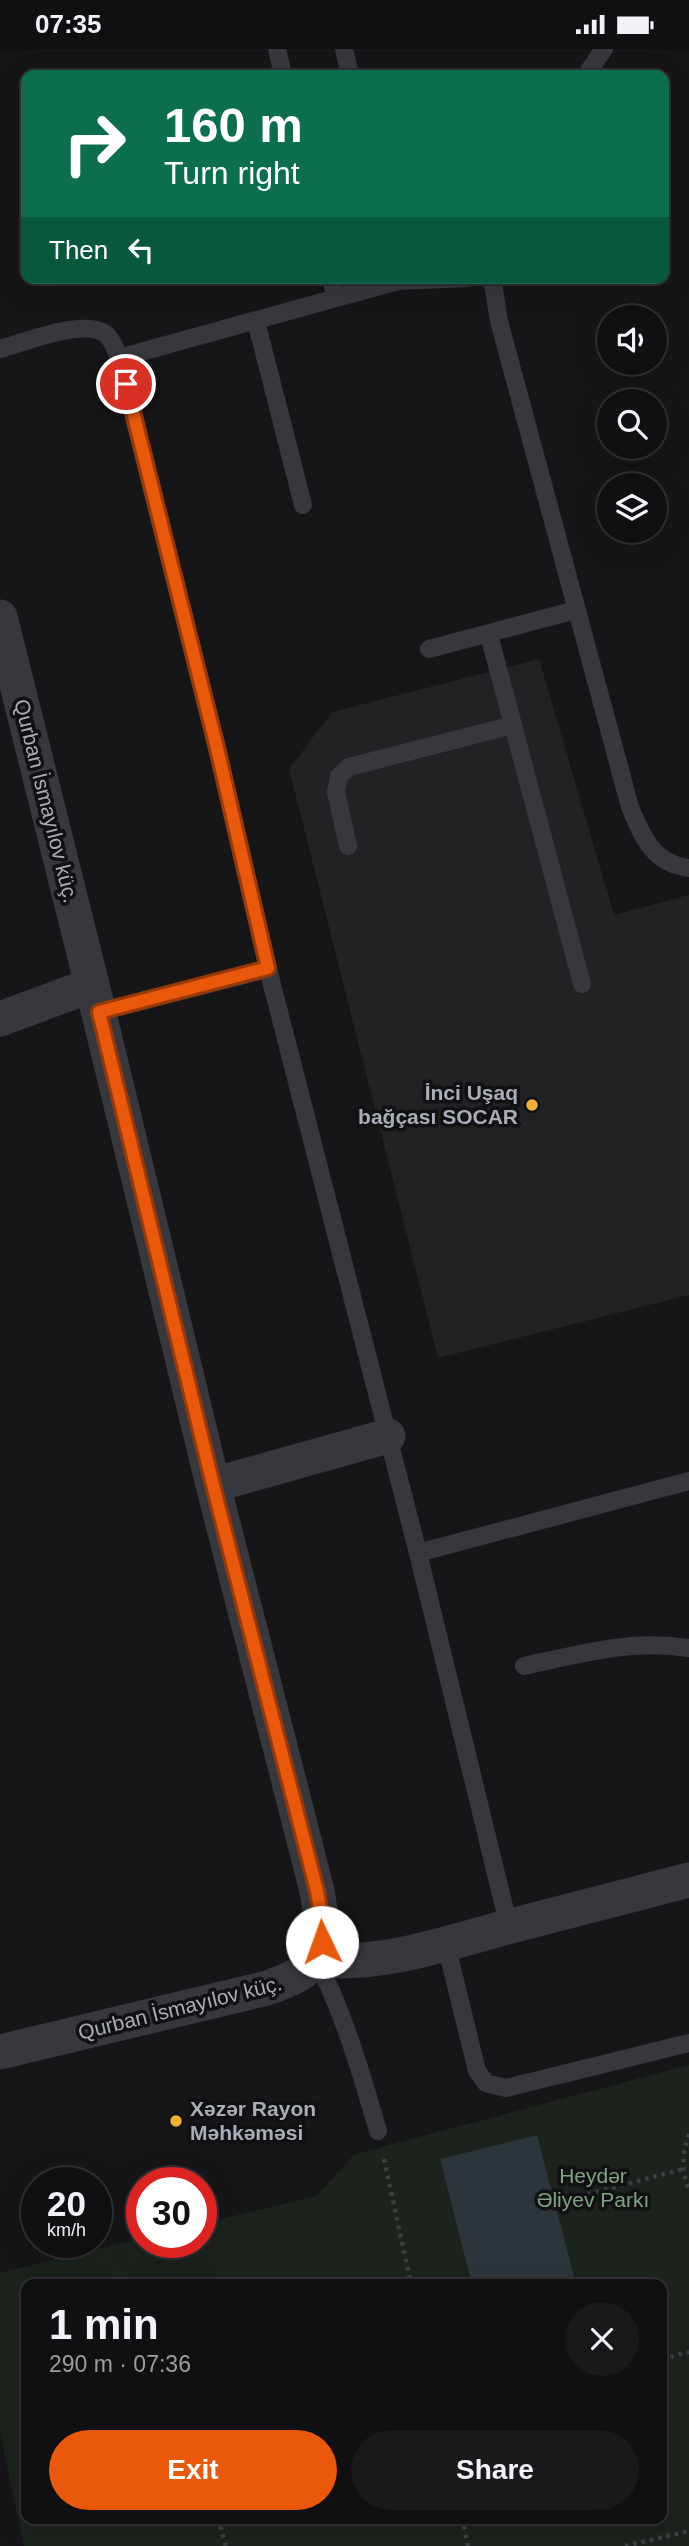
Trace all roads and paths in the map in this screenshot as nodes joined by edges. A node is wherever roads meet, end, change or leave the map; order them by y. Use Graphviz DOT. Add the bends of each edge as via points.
graph roads {
  1 [pos="277,49"];
  2 [pos="344,49"];
  3 [pos="604,49"];
  4 [pos="282,70"];
  5 [pos="349,70"];
  6 [pos="589,70"];
  7 [pos="332,284"];
  8 [pos="384,284"];
  9 [pos="493,284"];
  10 [pos="336,298"];
  11 [pos="256,321"];
  12 [pos="0,349"];
  13 [pos="120,358"];
  14 [pos="303,505"];
  15 [pos="576,610"];
  16 [pos="0,617"];
  17 [pos="489,635"];
  18 [pos="429,649"];
  19 [pos="513,725"];
  20 [pos="348,846"];
  21 [pos="689,868"];
  22 [pos="268,968"];
  23 [pos="582,984"];
  24 [pos="96,999"];
  25 [pos="0,1019"];
  26 [pos="388,1436"];
  27 [pos="689,1481"];
  28 [pos="213,1485"];
  29 [pos="418,1553"];
  30 [pos="689,1648"];
  31 [pos="524,1666"];
  32 [pos="689,1880"];
  33 [pos="509,1927"];
  34 [pos="446,1944"];
  35 [pos="317,1960"];
  36 [pos="689,2043"];
  37 [pos="0,2052"];
  38 [pos="378,2131"];
  39 [pos="689,2134"];
  40 [pos="683,2169"];
  41 [pos="689,2189"];
  42 [pos="563,2201"];
  43 [pos="410,2279"];
  44 [pos="689,2352"];
  45 [pos="667,2358"];
  46 [pos="220,2524"];
  47 [pos="463,2524"];
  48 [pos="689,2532"];
  49 [pos="226,2546"];
  50 [pos="468,2546"];
  51 [pos="625,2546"];
  1 -- 4 [label="lane"];
  2 -- 5 [label="lane"];
  3 -- 6 [label="lane"];
  7 -- 10 [label="lane"];
  8 -- 10 [label="lane"];
  9 -- 15 [label="lane"];
  10 -- 11 [label="lane"];
  11 -- 13 [label="lane"];
  11 -- 14 [label="lane"];
  12 -- 13 [label="lane" via="79,328 108,335"];
  13 -- 22 [label="lane"];
  15 -- 17 [label="lane"];
  15 -- 21 [label="lane" via="630,807 644,840 660,859"];
  16 -- 24 [label="street, Qurban İsmayılov küç."];
  17 -- 18 [label="lane"];
  17 -- 19 [label="lane"];
  19 -- 20 [label="lane" via="349,767 339,776 336,792"];
  19 -- 23 [label="lane"];
  22 -- 24 [label="lane"];
  22 -- 26 [label="lane"];
  24 -- 25 [label="street"];
  24 -- 28 [label="street, Qurban İsmayılov küç."];
  26 -- 28 [label="street"];
  26 -- 29 [label="lane"];
  27 -- 29 [label="lane"];
  28 -- 35 [label="street, Qurban İsmayılov küç." via="317,1891 322,1920"];
  29 -- 33 [label="lane"];
  30 -- 31 [label="lane" via="624,1645"];
  32 -- 33 [label="street"];
  33 -- 34 [label="street"];
  34 -- 35 [label="street" via="372,1960"];
  34 -- 36 [label="lane" via="477,2071 486,2083 506,2088"];
  35 -- 37 [label="street, Qurban İsmayılov küç." via="304,1973 267,1988"];
  35 -- 38 [label="lane" via="352,2041"];
  38 -- 43 [label="path"];
  39 -- 40 [label="path"];
  40 -- 41 [label="path"];
  40 -- 42 [label="path"];
  44 -- 45 [label="path"];
  46 -- 49 [label="path"];
  47 -- 50 [label="path"];
  48 -- 51 [label="path"];
}
